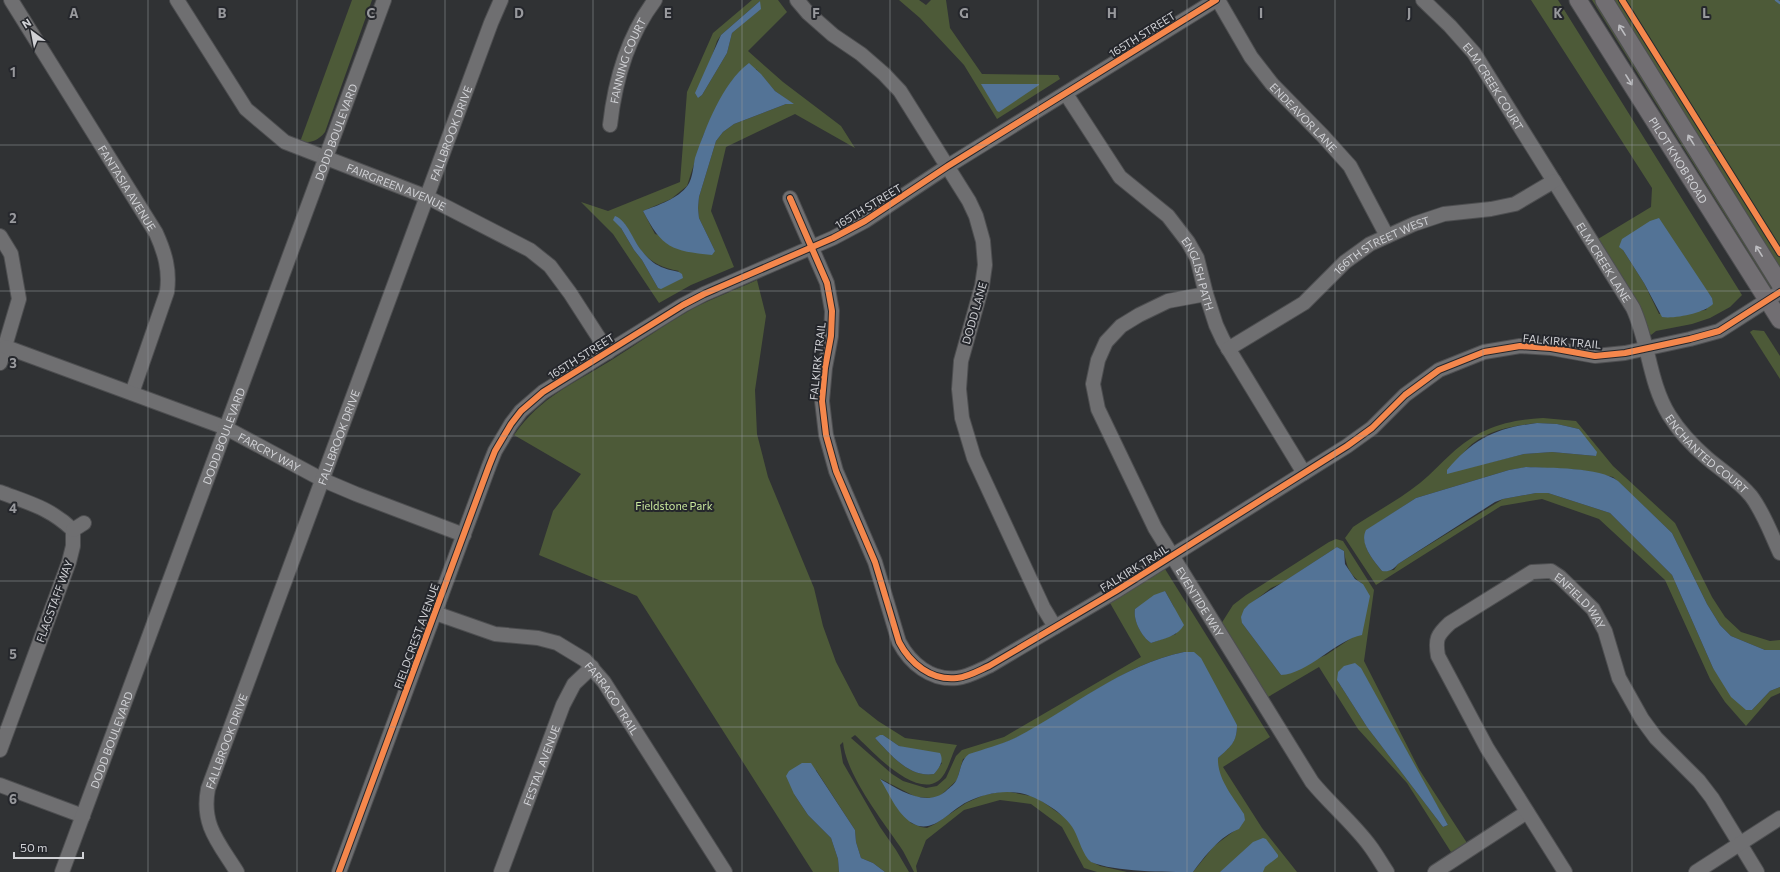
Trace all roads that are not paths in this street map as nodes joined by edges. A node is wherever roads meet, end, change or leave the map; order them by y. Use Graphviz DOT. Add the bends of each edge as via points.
graph roads {
  1 [pos="11,0"];
  2 [pos="176,0"];
  3 [pos="384,0"];
  4 [pos="501,0"];
  5 [pos="655,0"];
  6 [pos="797,0"];
  7 [pos="1217,0"];
  8 [pos="1423,0"];
  9 [pos="1578,0"];
  10 [pos="1604,0"];
  11 [pos="1066,94"];
  12 [pos="610,125"];
  13 [pos="325,158"];
  14 [pos="948,166"];
  15 [pos="1554,180"];
  16 [pos="427,197"];
  17 [pos="790,198"];
  18 [pos="0,236"];
  19 [pos="1388,236"];
  20 [pos="812,247"];
  21 [pos="1780,284"];
  22 [pos="1206,294"];
  23 [pos="1767,301"];
  24 [pos="1780,320"];
  25 [pos="6,347"];
  26 [pos="1647,348"];
  27 [pos="1228,349"];
  28 [pos="608,352"];
  29 [pos="0,363"];
  30 [pos="132,393"];
  31 [pos="522,412"];
  32 [pos="226,428"];
  33 [pos="1304,473"];
  34 [pos="323,480"];
  35 [pos="0,492"];
  36 [pos="464,535"];
  37 [pos="1780,553"];
  38 [pos="1171,556"];
  39 [pos="435,613"];
  40 [pos="1055,628"];
  41 [pos="592,667"];
  42 [pos="0,750"];
  43 [pos="0,786"];
  44 [pos="1527,812"];
  45 [pos="83,816"];
  46 [pos="1780,818"];
  47 [pos="1740,844"];
  48 [pos="62,872"];
  49 [pos="237,872"];
  50 [pos="339,872"];
  51 [pos="501,872"];
  52 [pos="725,872"];
  53 [pos="1387,872"];
  54 [pos="1435,872"];
  55 [pos="1565,872"];
  56 [pos="1696,872"];
  57 [pos="1757,872"];
  1 -- 30 [label="street, FANTASIA AVENUE" via="156,233 166,256 169,277 167,292"];
  2 -- 13 [label="street, FAIRGREEN AVENUE" via="246,109 285,142"];
  3 -- 13 [label="street, DODD BOULEVARD"];
  4 -- 16 [label="street, FALLBROOK DRIVE"];
  5 -- 12 [label="street, FANNING COURT" via="642,19 625,54 614,94"];
  6 -- 14 [label="street, DODD LANE" via="808,13 867,59 900,91"];
  7 -- 11 [label="street, 165TH STREET"];
  7 -- 19 [label="street, ENDEAVOR LANE" via="1251,57 1272,84 1350,166"];
  8 -- 15 [label="street, ELM CREEK COURT" via="1474,54"];
  9 -- 23 [label="main road, PILOT KNOB ROAD, one-way"];
  21 -- 10 [label="main road, PILOT KNOB ROAD, one-way"];
  11 -- 14 [label="street, 165TH STREET"];
  11 -- 22 [label="street, ENGLISH PATH" via="1120,177 1168,216 1188,242 1197,258"];
  13 -- 16 [label="street, FAIRGREEN AVENUE"];
  13 -- 32 [label="street, DODD BOULEVARD"];
  14 -- 20 [label="street, 165TH STREET" via="865,221"];
  14 -- 40 [label="street, DODD LANE" via="976,216 985,258 982,286 961,361 959,389 966,432 974,458"];
  15 -- 19 [label="street, 166TH STREET WEST" via="1515,204 1444,214"];
  15 -- 26 [label="street, ELM CREEK LANE" via="1633,308"];
  16 -- 28 [label="street, FAIRGREEN AVENUE" via="530,250 550,266"];
  16 -- 34 [label="street, FALLBROOK DRIVE"];
  17 -- 20 [label="street, FALKIRK TRAIL"];
  18 -- 25 [label="street" via="11,254 19,299"];
  19 -- 27 [label="street, 166TH STREET WEST" via="1370,244 1345,262 1304,303"];
  20 -- 28 [label="street, 165TH STREET" via="704,294"];
  20 -- 40 [label="street, FALKIRK TRAIL" via="827,283 832,311 822,401 826,435 836,471 876,562 903,650 916,665 931,674 957,678 972,675"];
  22 -- 27 [label="street, ENGLISH PATH" via="1216,325"];
  22 -- 38 [label="street, EVENTIDE WAY" via="1168,301 1121,326 1106,342 1098,360 1093,384 1098,409 1154,528"];
  23 -- 24 [label="main road, PILOT KNOB ROAD"];
  23 -- 26 [label="street, FALKIRK TRAIL" via="1719,331"];
  25 -- 29 [label="street"];
  25 -- 30 [label="street, FARCRY WAY"];
  26 -- 33 [label="street, FALKIRK TRAIL" via="1595,356 1551,348 1520,346 1484,352 1439,370 1405,395 1372,428"];
  26 -- 37 [label="street, ENCHANTED COURT" via="1656,386 1669,415 1696,448 1751,496 1760,509"];
  27 -- 33 [label="street, ENGLISH PATH"];
  28 -- 31 [label="street, 165TH STREET" via="542,392"];
  30 -- 32 [label="street, FARCRY WAY"];
  31 -- 36 [label="street, FIELDCREST AVENUE" via="511,424 496,451"];
  32 -- 34 [label="street, FARCRY WAY"];
  32 -- 45 [label="street, DODD BOULEVARD"];
  33 -- 38 [label="street, FALKIRK TRAIL"];
  34 -- 36 [label="street, FARCRY WAY"];
  34 -- 49 [label="street, FALLBROOK DRIVE" via="208,789 208,824"];
  35 -- 42 [label="street, FLAGSTAFF WAY" via="46,509 79,526 69,562"];
  36 -- 39 [label="street, FIELDCREST AVENUE"];
  38 -- 40 [label="street, FALKIRK TRAIL"];
  38 -- 53 [label="street, EVENTIDE WAY" via="1312,782 1371,846"];
  39 -- 41 [label="street, FARRAGO TRAIL" via="496,634 548,640 576,653"];
  39 -- 50 [label="street, FIELDCREST AVENUE"];
  41 -- 51 [label="street, FESTAL AVENUE" via="574,684 562,705"];
  41 -- 52 [label="street, FARRAGO TRAIL"];
  43 -- 45 [label="street"];
  44 -- 47 [label="street, ENFIELD WAY" via="1480,735 1438,656 1436,643 1441,632 1450,623 1532,572 1547,570 1560,577 1593,609 1605,631 1619,678 1642,719 1656,738 1712,798"];
  44 -- 54 [label="street"];
  44 -- 55 [label="street, ENFIELD WAY"];
  45 -- 48 [label="street, DODD BOULEVARD"];
  46 -- 47 [label="street"];
  47 -- 56 [label="street"];
  47 -- 57 [label="street, ENFIELD WAY"];
}
